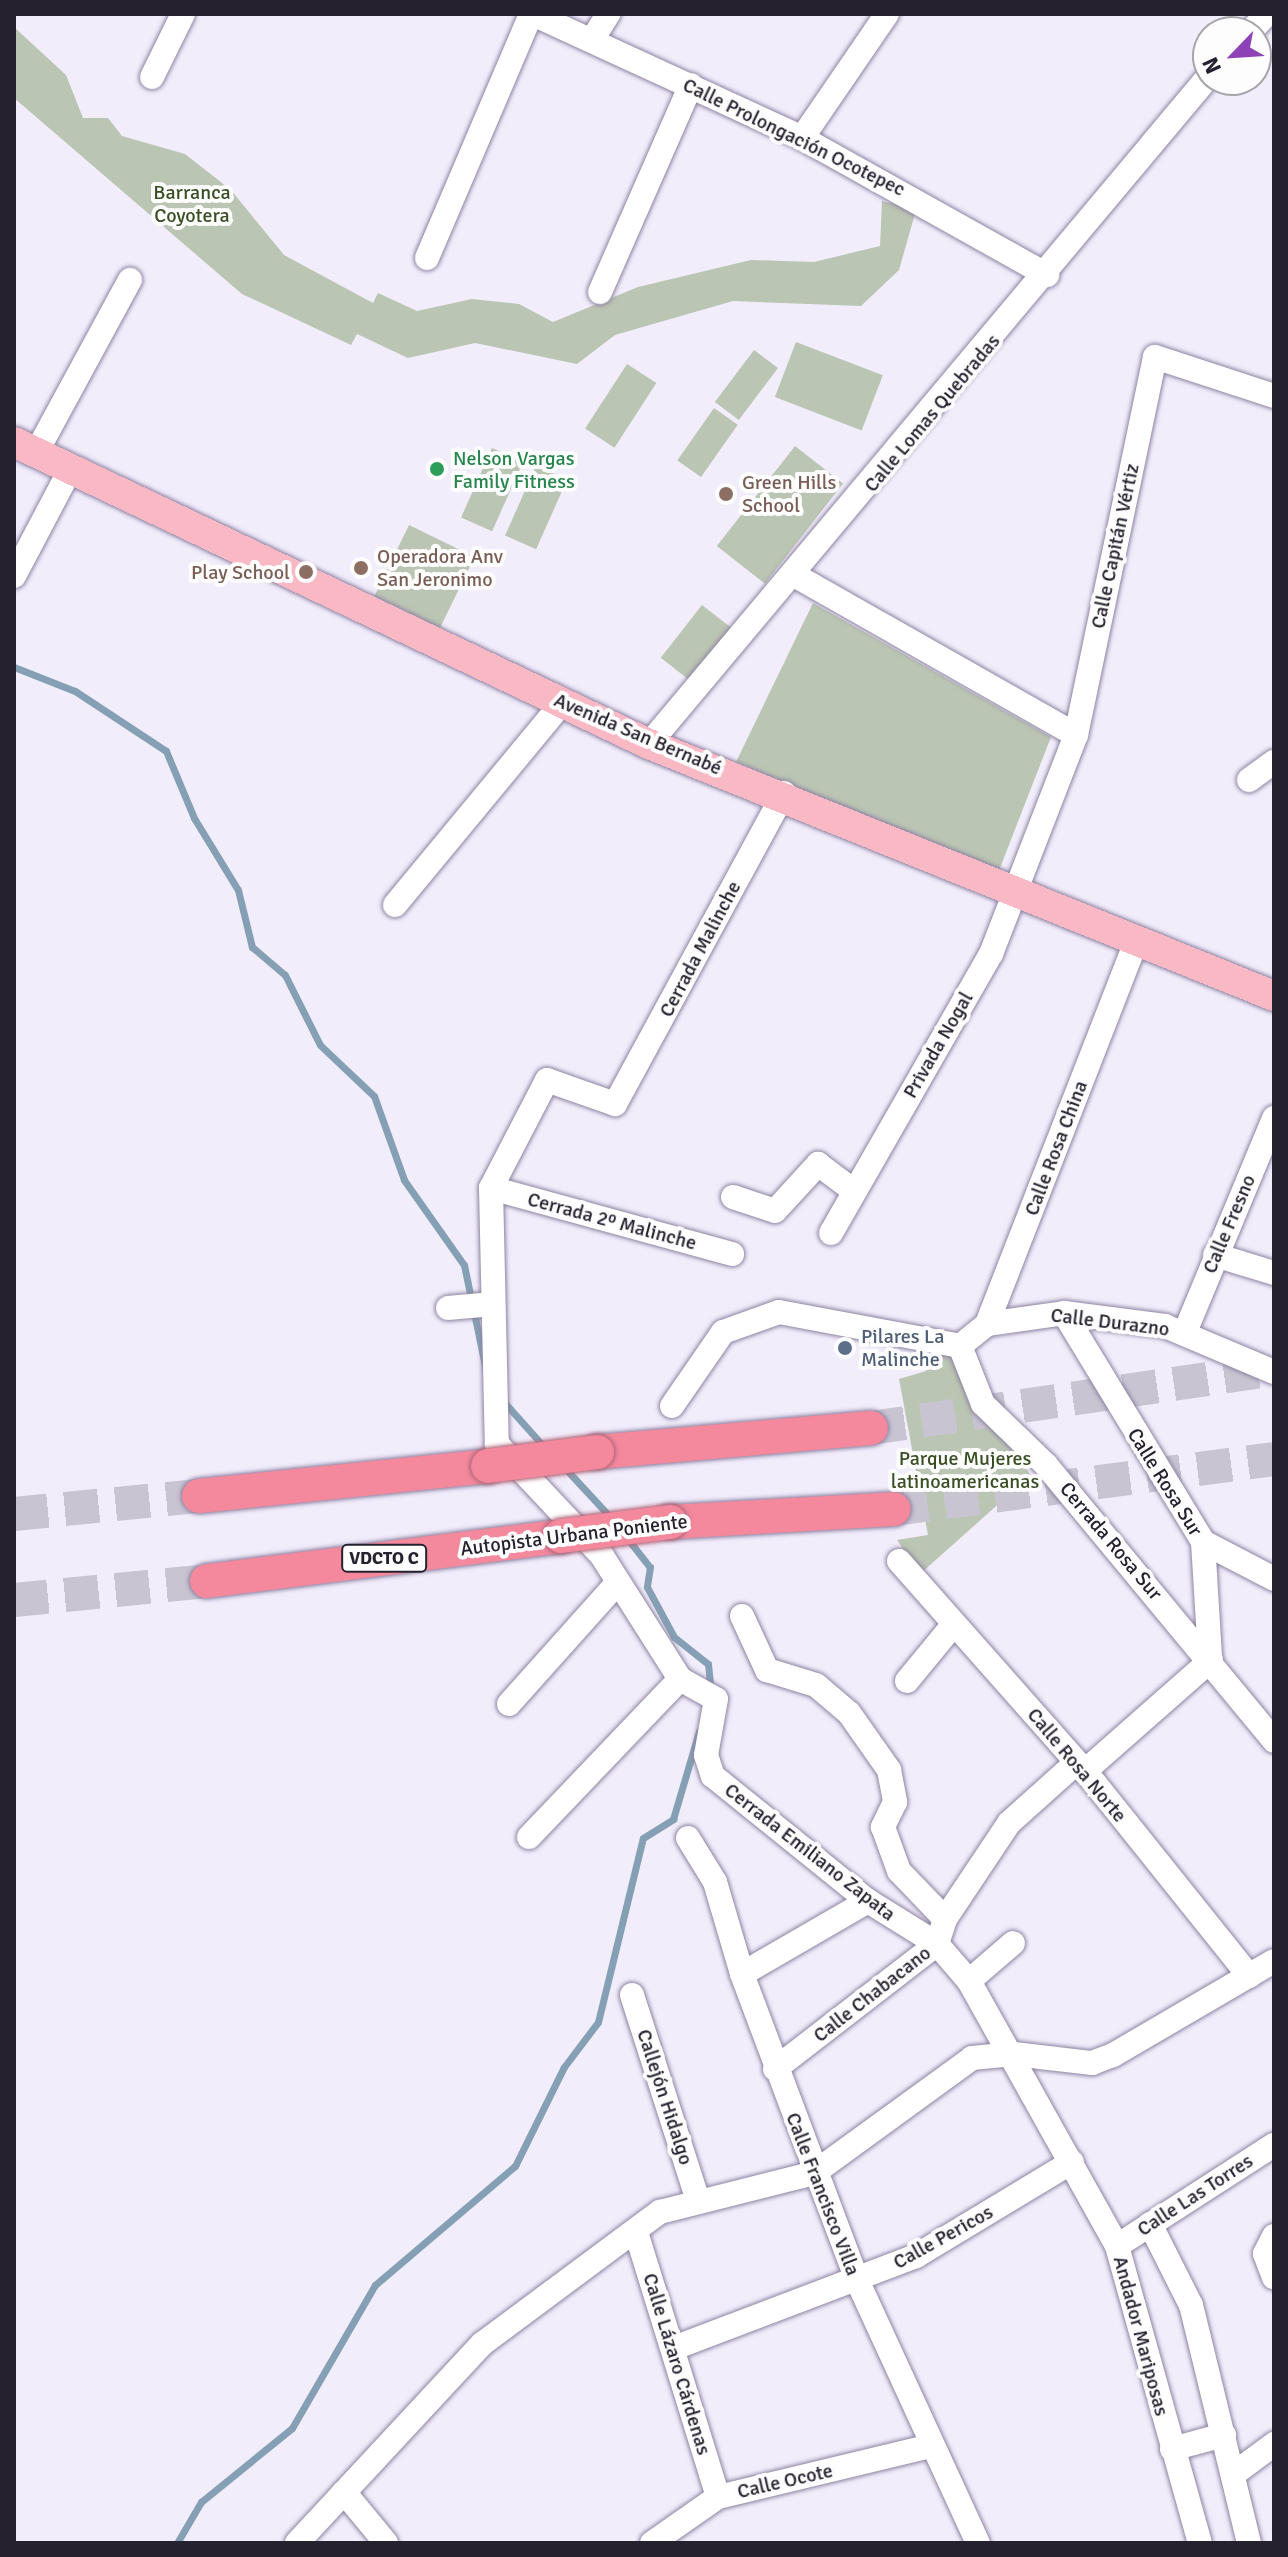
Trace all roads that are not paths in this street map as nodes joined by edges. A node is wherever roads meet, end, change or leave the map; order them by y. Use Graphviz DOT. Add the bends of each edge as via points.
graph roads {
  1 [pos="183,14"];
  2 [pos="532,14"];
  3 [pos="608,14"];
  4 [pos="887,14"];
  5 [pos="592,40"];
  6 [pos="152,77"];
  7 [pos="691,85"];
  8 [pos="1193,96"];
  9 [pos="802,138"];
  10 [pos="427,258"];
  11 [pos="1047,275"];
  12 [pos="130,280"];
  13 [pos="600,292"];
  14 [pos="1274,396"];
  15 [pos="25,448"];
  16 [pos="70,470"];
  17 [pos="14,576"];
  18 [pos="796,576"];
  19 [pos="562,703"];
  20 [pos="1076,735"];
  21 [pos="649,744"];
  22 [pos="1274,762"];
  23 [pos="1249,780"];
  24 [pos="784,793"];
  25 [pos="1015,896"];
  26 [pos="395,905"];
  27 [pos="1137,940"];
  28 [pos="1274,996"];
  29 [pos="1274,1118"];
  30 [pos="854,1191"];
  31 [pos="490,1192"];
  32 [pos="733,1197"];
  33 [pos="831,1233"];
  34 [pos="732,1254"];
  35 [pos="1215,1255"];
  36 [pos="1274,1273"];
  37 [pos="1064,1313"];
  38 [pos="987,1324"];
  39 [pos="1185,1332"];
  40 [pos="960,1346"];
  41 [pos="1274,1372"];
  42 [pos="672,1406"];
  43 [pos="871,1428"];
  44 [pos="199,1496"];
  45 [pos="894,1509"];
  46 [pos="1203,1542"];
  47 [pos="899,1561"];
  48 [pos="1274,1579"];
  49 [pos="207,1581"];
  50 [pos="617,1583"];
  51 [pos="742,1616"];
  52 [pos="954,1624"];
  53 [pos="1211,1660"];
  54 [pos="907,1681"];
  55 [pos="699,1689"];
  56 [pos="509,1704"];
  57 [pos="1274,1741"];
  58 [pos="1081,1767"];
  59 [pos="529,1837"];
  60 [pos="688,1838"];
  61 [pos="868,1901"];
  62 [pos="945,1919"];
  63 [pos="1013,1943"];
  64 [pos="937,1944"];
  65 [pos="1274,1961"];
  66 [pos="742,1974"];
  67 [pos="1249,1976"];
  68 [pos="969,1981"];
  69 [pos="632,1995"];
  70 [pos="1014,2054"];
  71 [pos="775,2069"];
  72 [pos="1274,2145"];
  73 [pos="1072,2162"];
  74 [pos="814,2173"];
  75 [pos="697,2198"];
  76 [pos="1150,2224"];
  77 [pos="636,2232"];
  78 [pos="1273,2236"];
  79 [pos="1117,2246"];
  80 [pos="1274,2277"];
  81 [pos="857,2280"];
  82 [pos="674,2348"];
  83 [pos="1224,2435"];
  84 [pos="1274,2444"];
  85 [pos="931,2446"];
  86 [pos="1172,2449"];
  87 [pos="1235,2473"];
  88 [pos="344,2492"];
  89 [pos="718,2497"];
  90 [pos="682,2534"];
  91 [pos="297,2543"];
  92 [pos="386,2543"];
  93 [pos="652,2543"];
  94 [pos="978,2543"];
  95 [pos="1200,2543"];
  96 [pos="1249,2543"];
  1 -- 6 [label="street"];
  2 -- 5 [label="street, Calle Prolongación Ocotepec"];
  2 -- 10 [label="street"];
  3 -- 5 [label="street"];
  4 -- 9 [label="street"];
  5 -- 7 [label="street, Calle Prolongación Ocotepec"];
  7 -- 9 [label="street, Calle Prolongación Ocotepec"];
  7 -- 13 [label="street"];
  8 -- 11 [label="street, Calle Lomas Quebradas"];
  9 -- 11 [label="street, Calle Prolongación Ocotepec"];
  11 -- 18 [label="street, Calle Lomas Quebradas"];
  12 -- 15 [label="street"];
  14 -- 20 [label="street, Calle Capitán Vértiz" via="1155,357"];
  15 -- 16 [label="main road, Avenida San Bernabé"];
  16 -- 17 [label="street"];
  16 -- 19 [label="main road, Avenida San Bernabé"];
  18 -- 20 [label="street"];
  18 -- 21 [label="street, Calle Lomas Quebradas"];
  19 -- 21 [label="main road, Avenida San Bernabé"];
  19 -- 26 [label="street"];
  20 -- 25 [label="street, Calle Capitán Vértiz"];
  21 -- 24 [label="main road, Avenida San Bernabé"];
  22 -- 23 [label="street"];
  24 -- 25 [label="main road, Avenida San Bernabé"];
  24 -- 31 [label="street, Cerrada Malinche" via="615,1104 547,1080"];
  25 -- 27 [label="main road, Avenida San Bernabé"];
  25 -- 30 [label="street, Privada Nogal" via="991,954"];
  27 -- 28 [label="main road, Avenida San Bernabé"];
  27 -- 38 [label="street, Calle Rosa China"];
  29 -- 35 [label="street, Calle Fresno"];
  30 -- 32 [label="street" via="818,1164 775,1211"];
  30 -- 33 [label="street, Privada Nogal"];
  31 -- 34 [label="street, Cerrada 2º Malinche"];
  31 -- 50 [label="street" via="470,1306 498,1377 491,1410 497,1444 602,1556"];
  35 -- 36 [label="street"];
  35 -- 39 [label="street, Calle Fresno"];
  37 -- 38 [label="street, Calle Durazno"];
  37 -- 39 [label="street, Calle Durazno"];
  37 -- 46 [label="street, Calle Rosa Sur"];
  38 -- 40 [label="street, Calle Rosa China"];
  39 -- 41 [label="street, Calle Durazno"];
  40 -- 42 [label="street" via="779,1312 723,1332"];
  40 -- 53 [label="street, Cerrada Rosa Sur" via="983,1404 1046,1465"];
  43 -- 44 [label="highway, bridge"];
  45 -- 49 [label="highway, Autopista Urbana Poniente / VDCTO C, bridge" via="670,1522"];
  46 -- 48 [label="street"];
  46 -- 53 [label="street, Calle Rosa Sur"];
  47 -- 52 [label="street, Calle Rosa Norte"];
  50 -- 55 [label="street"];
  50 -- 56 [label="street"];
  51 -- 62 [label="street" via="767,1670 816,1685 849,1713 889,1770 895,1802 883,1827 888,1842 899,1871"];
  52 -- 54 [label="street"];
  52 -- 58 [label="street, Calle Rosa Norte"];
  53 -- 57 [label="street"];
  53 -- 58 [label="street, Calle Chabacano"];
  55 -- 59 [label="street"];
  55 -- 61 [label="street, Cerrada Emiliano Zapata" via="713,1776"];
  58 -- 62 [label="street, Calle Chabacano" via="1009,1823"];
  58 -- 67 [label="street, Calle Rosa Norte"];
  60 -- 66 [label="street, Calle Francisco Villa" via="715,1882"];
  61 -- 64 [label="street, Cerrada Emiliano Zapata"];
  61 -- 66 [label="street"];
  62 -- 64 [label="street, Calle Chabacano"];
  63 -- 68 [label="street"];
  64 -- 68 [label="street, Cerrada Emiliano Zapata"];
  64 -- 71 [label="street, Calle Chabacano"];
  65 -- 67 [label="street"];
  66 -- 71 [label="street, Calle Francisco Villa"];
  67 -- 70 [label="street" via="1092,2063"];
  68 -- 70 [label="street, Cerrada Emiliano Zapata"];
  69 -- 75 [label="street, Callejón Hidalgo"];
  70 -- 73 [label="street, Andador Mariposas"];
  70 -- 74 [label="street" via="957,2065"];
  71 -- 74 [label="street, Calle Francisco Villa"];
  72 -- 76 [label="street, Calle Las Torres"];
  73 -- 79 [label="street, Andador Mariposas"];
  73 -- 81 [label="street, Calle Pericos" via="916,2256"];
  74 -- 75 [label="street"];
  74 -- 81 [label="street, Calle Francisco Villa"];
  75 -- 77 [label="street" via="660,2212"];
  76 -- 79 [label="street, Calle Las Torres"];
  76 -- 83 [label="street" via="1191,2305"];
  77 -- 82 [label="street, Calle Lázaro Cárdenas"];
  77 -- 88 [label="street" via="482,2344"];
  78 -- 80 [label="street" via="1265,2254"];
  79 -- 86 [label="street, Andador Mariposas"];
  81 -- 82 [label="street, Calle Pericos"];
  81 -- 85 [label="street, Calle Francisco Villa"];
  82 -- 89 [label="street, Calle Lázaro Cárdenas"];
  83 -- 86 [label="street"];
  83 -- 87 [label="street"];
  84 -- 87 [label="street"];
  85 -- 89 [label="street, Calle Ocote"];
  85 -- 94 [label="street, Calle Francisco Villa"];
  86 -- 95 [label="street, Andador Mariposas"];
  87 -- 96 [label="street"];
  88 -- 91 [label="street"];
  88 -- 92 [label="street"];
  89 -- 90 [label="street, Calle Ocote"];
  90 -- 93 [label="street, Calle Ocote"];
}
